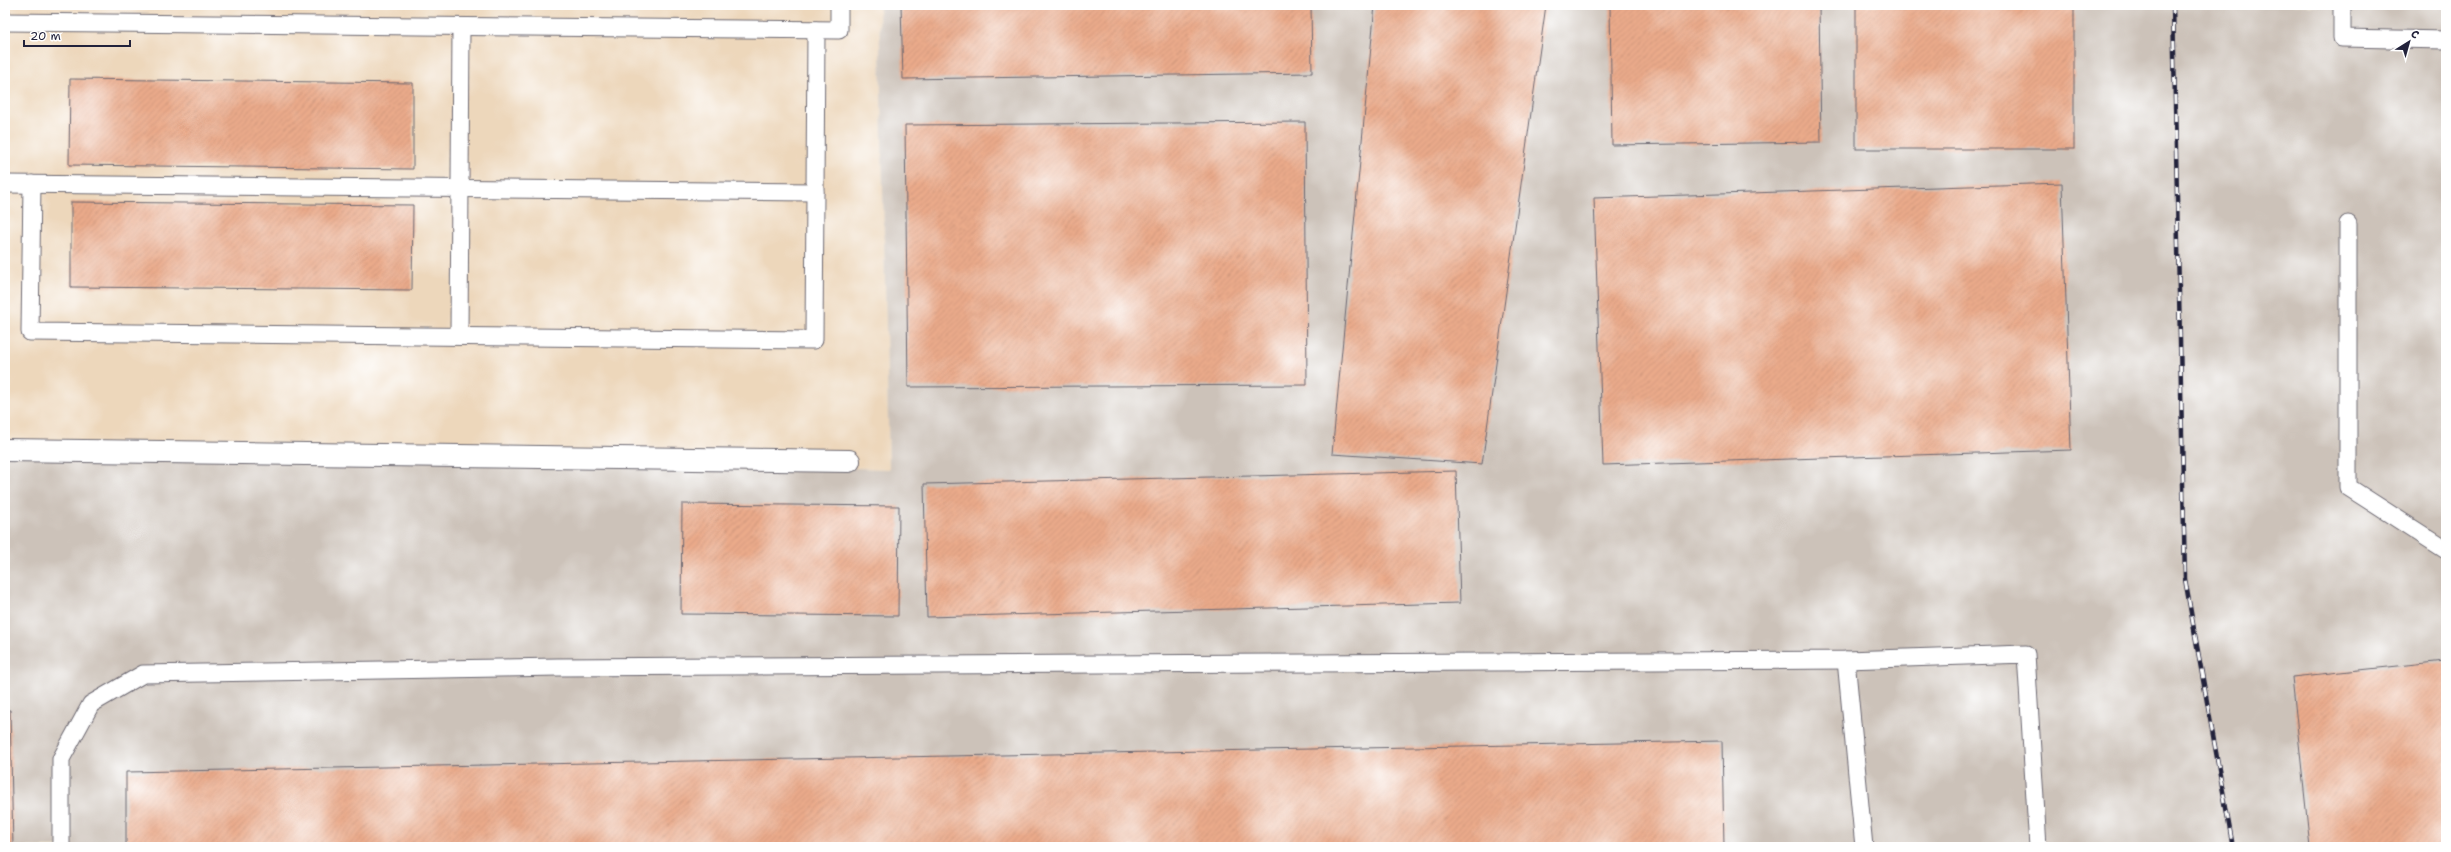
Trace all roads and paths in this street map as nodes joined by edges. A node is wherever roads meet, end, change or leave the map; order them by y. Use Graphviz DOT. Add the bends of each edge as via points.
graph roads {
  1 [pos="839,5"];
  2 [pos="2342,5"];
  3 [pos="5,22"];
  4 [pos="461,26"];
  5 [pos="816,30"];
  6 [pos="2446,40"];
  7 [pos="5,184"];
  8 [pos="32,184"];
  9 [pos="460,189"];
  10 [pos="815,192"];
  11 [pos="2348,224"];
  12 [pos="459,336"];
  13 [pos="5,450"];
  14 [pos="849,461"];
  15 [pos="2446,550"];
  16 [pos="1846,660"];
  17 [pos="61,847"];
  18 [pos="1864,847"];
  19 [pos="2038,847"];
  1 -- 5 [label="lane" via="839,30"];
  2 -- 6 [label="lane" via="2342,38"];
  3 -- 4 [label="lane"];
  4 -- 5 [label="lane"];
  4 -- 9 [label="lane"];
  5 -- 10 [label="lane"];
  7 -- 8 [label="lane"];
  8 -- 9 [label="lane"];
  8 -- 12 [label="lane" via="30,332"];
  9 -- 10 [label="lane"];
  9 -- 12 [label="lane"];
  10 -- 12 [label="lane" via="814,340"];
  11 -- 15 [label="lane" via="2348,487"];
  13 -- 14 [label="street"];
  16 -- 17 [label="lane" via="558,667 143,674 91,704 61,759"];
  16 -- 18 [label="lane"];
  16 -- 19 [label="lane" via="2026,654"];
}
